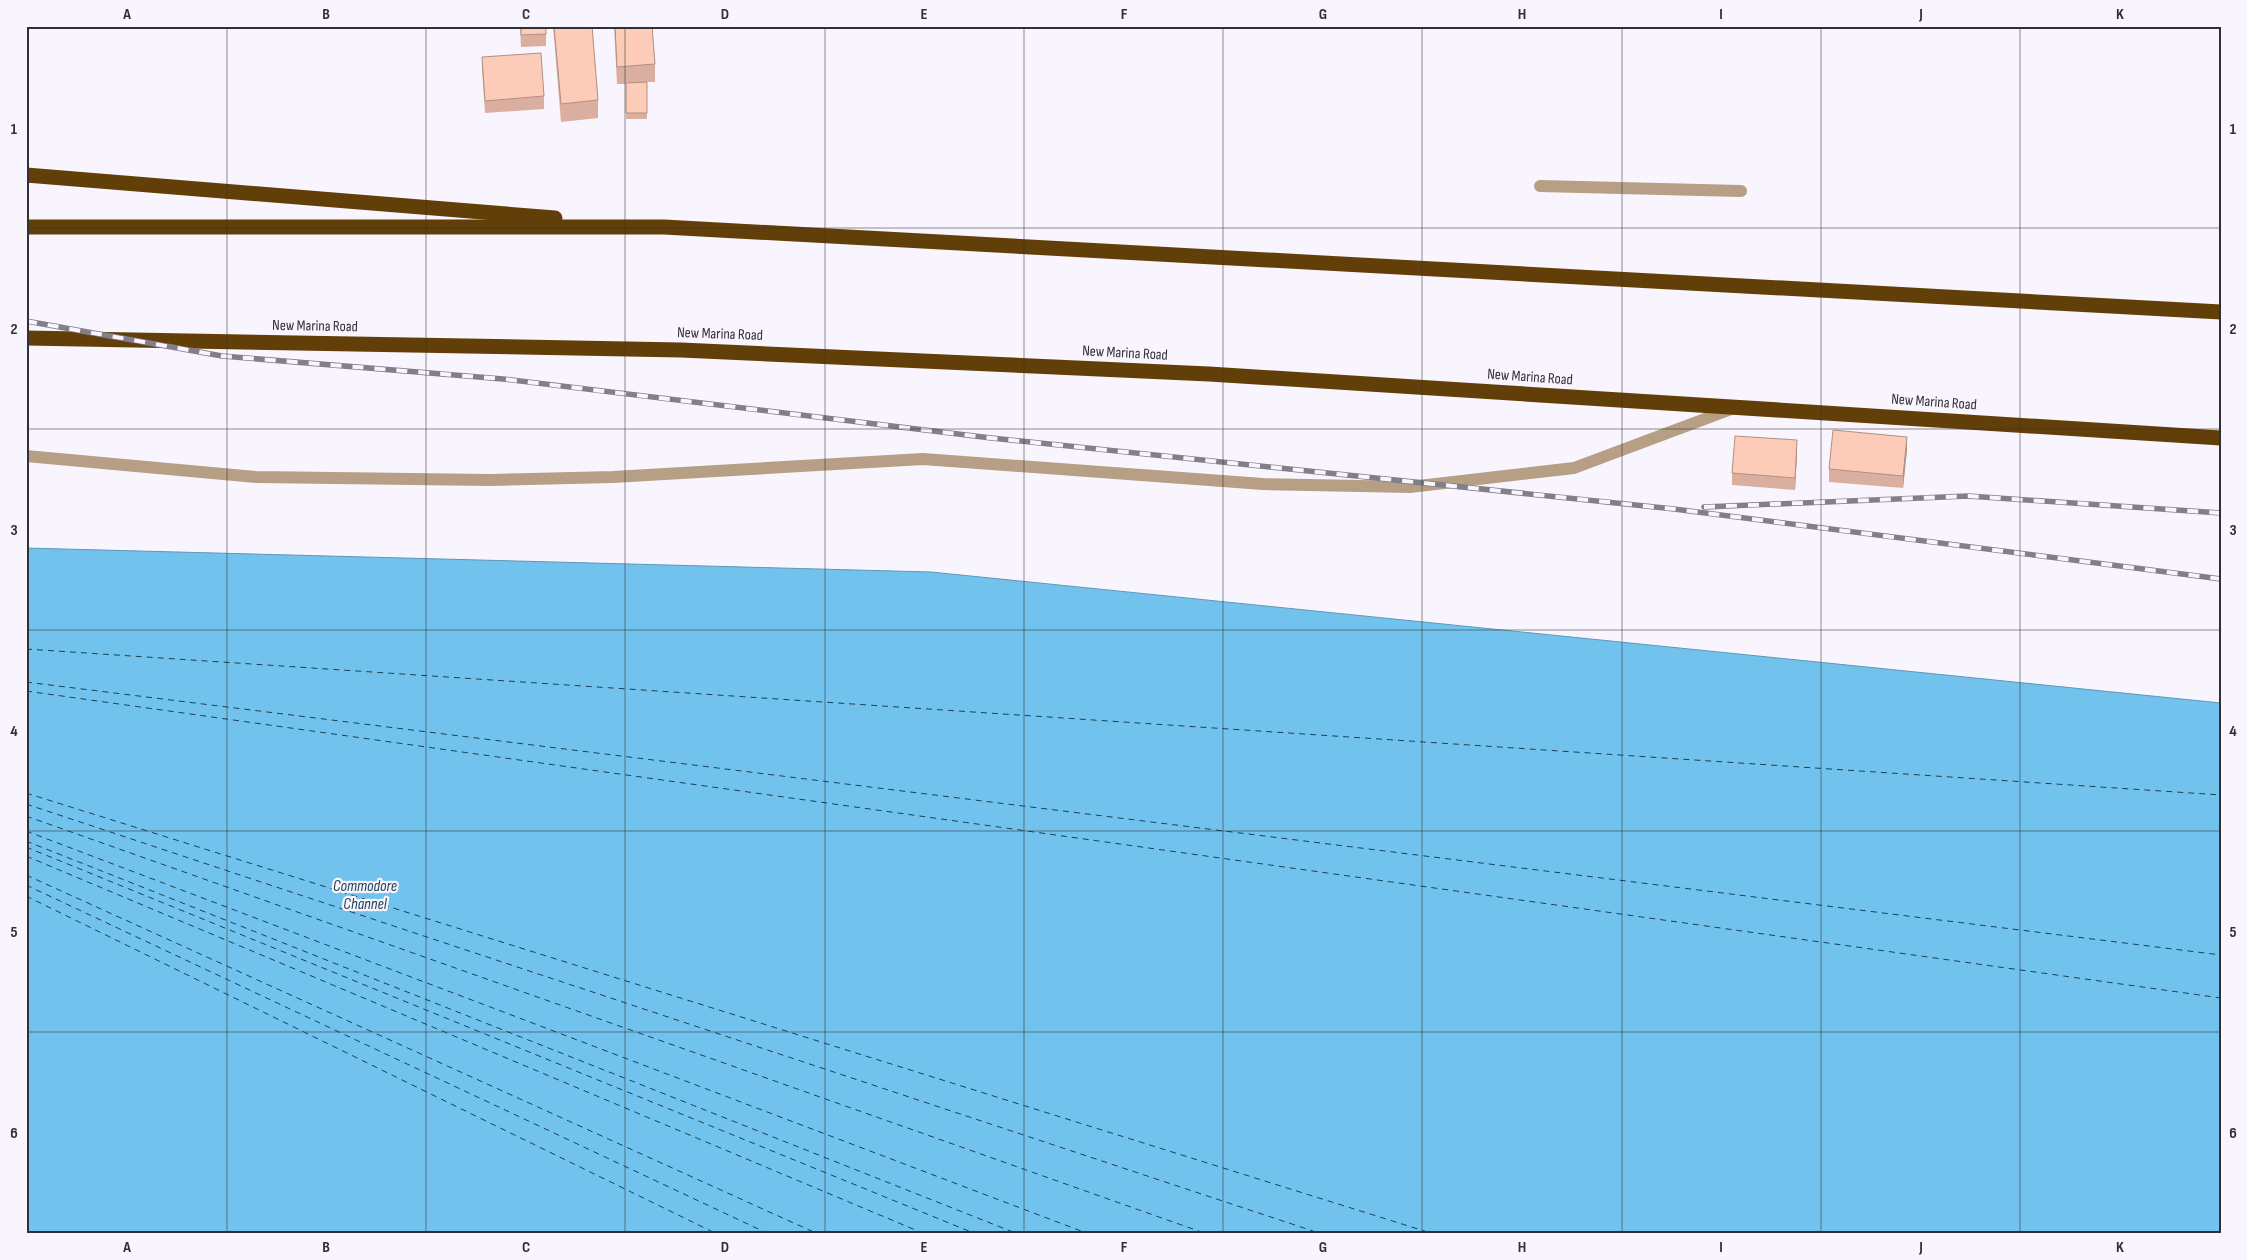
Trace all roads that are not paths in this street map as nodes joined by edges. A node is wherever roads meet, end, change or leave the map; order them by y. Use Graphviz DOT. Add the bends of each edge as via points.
graph roads {
  1 [pos="26,175"];
  2 [pos="1540,186"];
  3 [pos="1741,191"];
  4 [pos="26,227"];
  5 [pos="664,227"];
  6 [pos="2221,312"];
  7 [pos="26,338"];
  8 [pos="1736,407"];
  9 [pos="2221,438"];
  10 [pos="26,456"];
  1 -- 5 [label="highway"];
  2 -- 3 [label="lane"];
  4 -- 5 [label="highway"];
  5 -- 6 [label="highway"];
  7 -- 8 [label="highway, New Marina Road" via="680,350 1209,374"];
  8 -- 9 [label="highway, New Marina Road"];
  8 -- 10 [label="lane" via="1574,468 1410,487 1263,484 923,459 613,477 490,480 256,477"];
}
